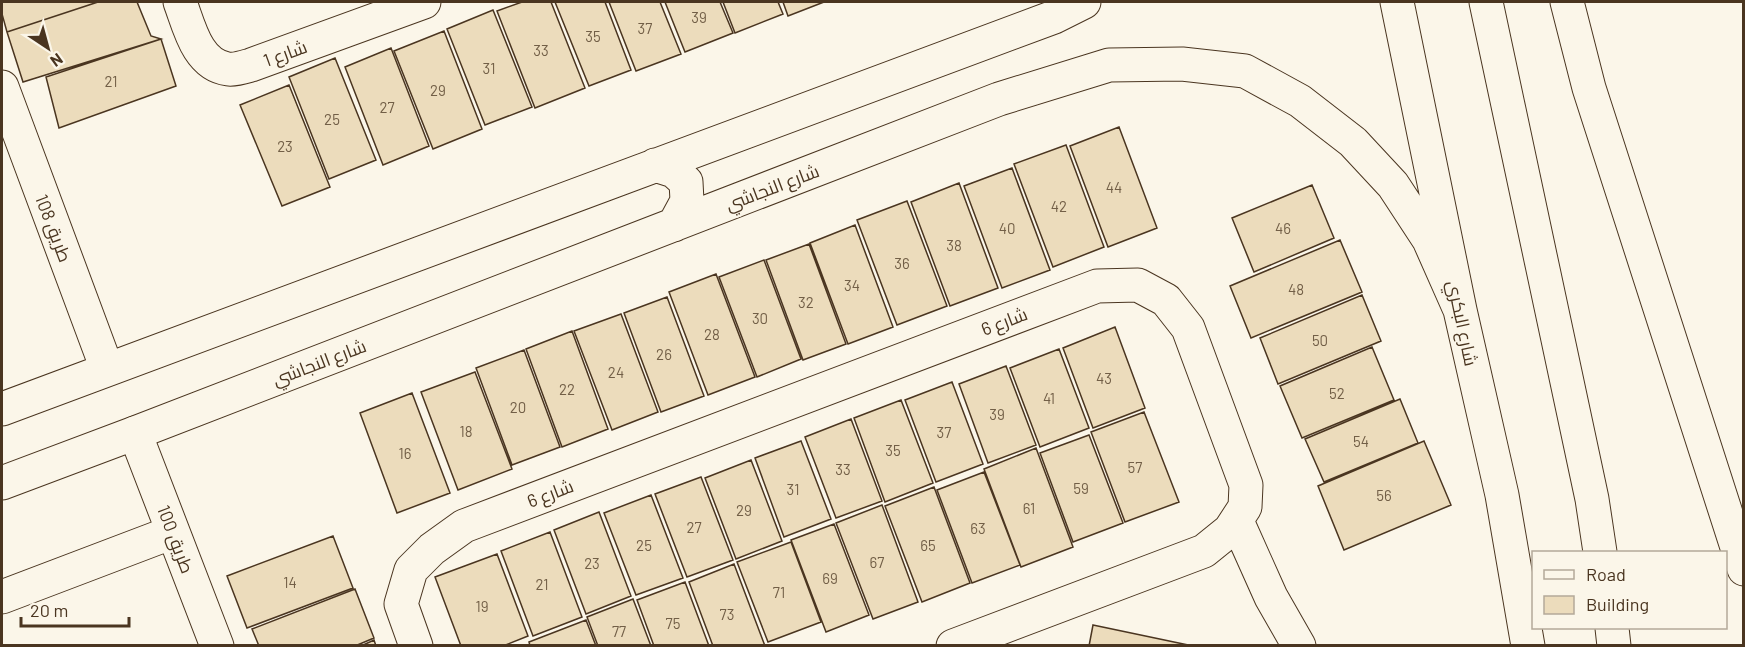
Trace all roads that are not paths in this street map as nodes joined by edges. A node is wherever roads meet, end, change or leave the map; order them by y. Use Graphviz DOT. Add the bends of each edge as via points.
graph roads {
  1 [pos="180,2"];
  2 [pos="424,2"];
  3 [pos="1084,2"];
  4 [pos="1397,2"];
  5 [pos="1486,2"];
  6 [pos="1567,2"];
  7 [pos="2,87"];
  8 [pos="655,165"];
  9 [pos="674,225"];
  10 [pos="1460,310"];
  11 [pos="107,369"];
  12 [pos="2,409"];
  13 [pos="135,433"];
  14 [pos="2,483"];
  15 [pos="1237,521"];
  16 [pos="173,532"];
  17 [pos="1600,551"];
  18 [pos="1743,569"];
  19 [pos="2,597"];
  20 [pos="1611,629"];
  21 [pos="217,645"];
  22 [pos="416,645"];
  23 [pos="953,645"];
  24 [pos="1299,645"];
  25 [pos="1528,645"];
  26 [pos="1614,645"];
  1 -- 2 [label="main road, شارع 1" via="205,57 229,70"];
  3 -- 8 [label="main road" via="1054,17"];
  4 -- 10 [label="main road, شارع البكري"];
  5 -- 17 [label="main road" via="1590,488"];
  6 -- 18 [label="main road" via="1589,88"];
  7 -- 11 [label="main road, طريق 108"];
  8 -- 9 [label="main road" via="674,171 686,182 687,201"];
  8 -- 11 [label="main road"];
  9 -- 10 [label="main road, شارع النجاشي" via="999,99 1109,65 1182,64 1245,71 1300,101 1353,142 1393,185 1429,240"];
  9 -- 13 [label="main road, شارع النجاشي"];
  10 -- 25 [label="main road, شارع البكري" via="1502,495"];
  11 -- 12 [label="main road"];
  13 -- 14 [label="main road, شارع النجاشي"];
  13 -- 16 [label="main road, طريق 100"];
  15 -- 22 [label="main road, شارع 6" via="1245,507 1246,485 1188,328 1166,300 1138,285 1096,286 464,526 411,570 401,604"];
  15 -- 23 [label="main road, شارع 6" via="1204,551"];
  15 -- 24 [label="main road" via="1271,597"];
  16 -- 19 [label="main road"];
  16 -- 21 [label="main road, طريق 100"];
  20 -- 26 [label="main road"];
}
